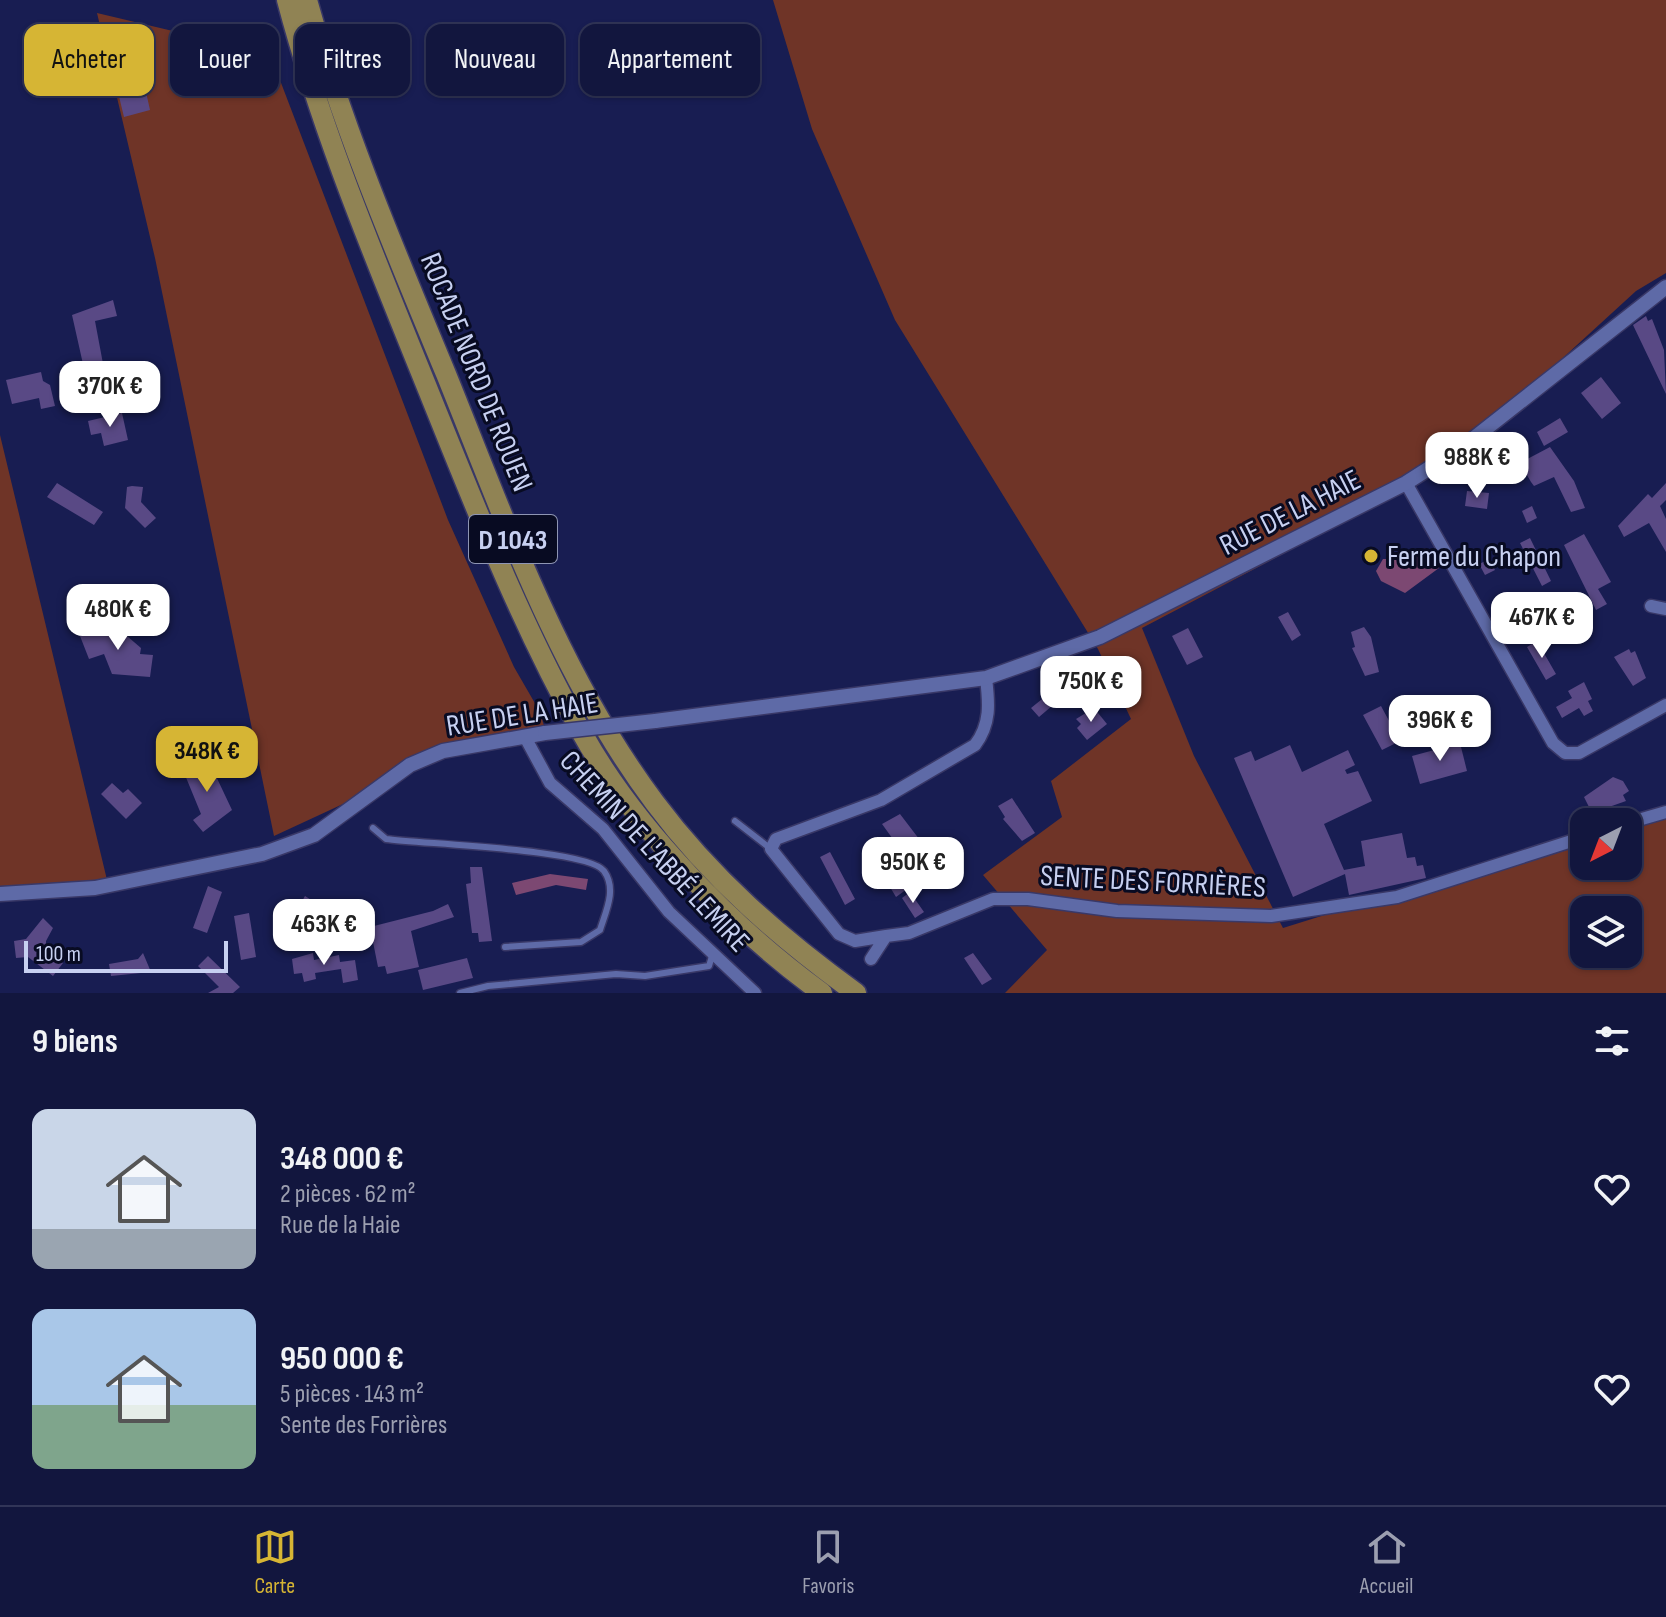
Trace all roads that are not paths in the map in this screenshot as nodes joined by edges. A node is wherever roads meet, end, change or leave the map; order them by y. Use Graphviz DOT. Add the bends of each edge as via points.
graph roads {
  1 [pos="287,0"];
  2 [pos="307,0"];
  3 [pos="1665,292"];
  4 [pos="1406,483"];
  5 [pos="1651,606"];
  6 [pos="1666,609"];
  7 [pos="986,678"];
  8 [pos="1666,705"];
  9 [pos="525,737"];
  10 [pos="1666,812"];
  11 [pos="1642,819"];
  12 [pos="735,821"];
  13 [pos="373,828"];
  14 [pos="1570,841"];
  15 [pos="771,849"];
  16 [pos="0,894"];
  17 [pos="886,936"];
  18 [pos="505,947"];
  19 [pos="712,956"];
  20 [pos="871,959"];
  21 [pos="460,993"];
  22 [pos="755,993"];
  23 [pos="822,993"];
  24 [pos="856,993"];
  1 -- 23 [label="highway, ROCADE NORD DE ROUEN / D 1043" via="343,181 502,574 582,735 688,874 765,948"];
  2 -- 24 [label="highway, ROCADE NORD DE ROUEN / D 1043" via="357,157 525,568 598,716 654,802 703,861 777,933"];
  3 -- 4 [label="street, RUE DE LA HAIE" via="1464,446"];
  4 -- 7 [label="street, RUE DE LA HAIE" via="1100,637"];
  4 -- 8 [label="street" via="1553,743 1565,753 1579,753"];
  5 -- 6 [label="street"];
  7 -- 9 [label="street, RUE DE LA HAIE, bridge"];
  7 -- 15 [label="street" via="989,708 985,732 975,745 881,800 776,839"];
  9 -- 16 [label="street, RUE DE LA HAIE" via="443,751 410,765 314,835 262,854 95,888"];
  9 -- 19 [label="street, CHEMIN DE L'ABBÉ LEMIRE" via="550,783 603,829"];
  10 -- 11 [label="street"];
  12 -- 15 [label="lane"];
  13 -- 18 [label="lane" via="386,839 539,853 588,860 603,869 610,887 600,930 581,942"];
  14 -- 17 [label="street, SENTE DES FORRIÈRES" via="1397,897 1287,914 1117,911 993,899 909,933"];
  15 -- 17 [label="street" via="839,934 855,941"];
  17 -- 20 [label="street"];
  19 -- 21 [label="lane" via="709,966 645,976 616,974"];
  19 -- 22 [label="street, CHEMIN DE L'ABBÉ LEMIRE"];
}
